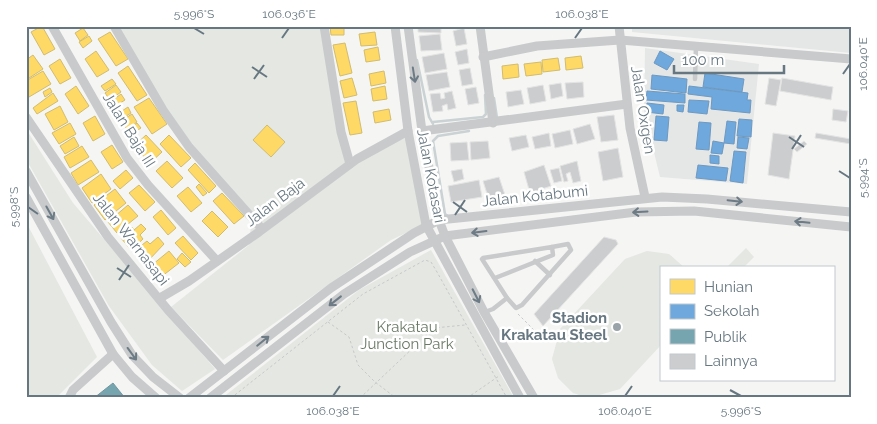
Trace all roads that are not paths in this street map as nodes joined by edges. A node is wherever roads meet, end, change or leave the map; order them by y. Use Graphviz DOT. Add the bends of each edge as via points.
graph roads {
  1 [pos="52,26"];
  2 [pos="114,26"];
  3 [pos="324,26"];
  4 [pos="395,26"];
  5 [pos="480,26"];
  6 [pos="619,26"];
  7 [pos="408,27"];
  8 [pos="620,40"];
  9 [pos="696,46"];
  10 [pos="486,56"];
  11 [pos="851,59"];
  12 [pos="695,79"];
  13 [pos="627,104"];
  14 [pos="26,117"];
  15 [pos="493,124"];
  16 [pos="408,131"];
  17 [pos="424,131"];
  18 [pos="350,164"];
  19 [pos="26,171"];
  20 [pos="645,197"];
  21 [pos="26,198"];
  22 [pos="707,198"];
  23 [pos="707,212"];
  24 [pos="851,212"];
  25 [pos="439,220"];
  26 [pos="426,226"];
  27 [pos="851,227"];
  28 [pos="262,229"];
  29 [pos="445,236"];
  30 [pos="432,241"];
  31 [pos="552,247"];
  32 [pos="217,261"];
  33 [pos="535,261"];
  34 [pos="550,275"];
  35 [pos="494,278"];
  36 [pos="160,298"];
  37 [pos="507,298"];
  38 [pos="484,312"];
  39 [pos="113,354"];
  40 [pos="224,371"];
  41 [pos="69,398"];
  42 [pos="156,398"];
  43 [pos="180,398"];
  44 [pos="189,398"];
  45 [pos="210,398"];
  46 [pos="520,398"];
  47 [pos="534,398"];
  1 -- 32 [label="street, Jalan Baja III" via="127,158"];
  2 -- 28 [label="street" via="158,102 189,147"];
  3 -- 18 [label="street" via="341,132"];
  4 -- 7 [label="street"];
  4 -- 16 [label="street, Jalan Kotasari"];
  5 -- 10 [label="street"];
  6 -- 8 [label="street, Jalan Oxigen"];
  7 -- 17 [label="street, Jalan Kotasari, one-way"];
  8 -- 9 [label="street"];
  8 -- 10 [label="street" via="561,44"];
  8 -- 13 [label="street, Jalan Oxigen"];
  9 -- 11 [label="street"];
  9 -- 12 [label="lane"];
  10 -- 15 [label="street"];
  13 -- 15 [label="street"];
  13 -- 20 [label="street, Jalan Oxigen"];
  14 -- 36 [label="street, Jalan Warnasapi" via="108,237"];
  15 -- 17 [label="street"];
  16 -- 18 [label="street, Jalan Baja"];
  16 -- 26 [label="street, Jalan Kotasari"];
  17 -- 25 [label="street, Jalan Kotasari"];
  18 -- 28 [label="street, Jalan Baja"];
  19 -- 43 [label="street, one-way" via="132,355"];
  20 -- 22 [label="street, Jalan Kotabumi"];
  20 -- 25 [label="street, Jalan Kotabumi"];
  21 -- 39 [label="street"];
  22 -- 23 [label="street"];
  22 -- 24 [label="street, Jalan Kotabumi, one-way"];
  27 -- 23 [label="street, Jalan Kotabumi, one-way"];
  23 -- 29 [label="street, Jalan Kotabumi, one-way" via="636,212"];
  25 -- 26 [label="street, Jalan Kotabumi"];
  25 -- 29 [label="street, Jalan Kotasari"];
  26 -- 30 [label="street, Jalan Kotasari"];
  40 -- 26 [label="street, Jalan Kotabumi, one-way" via="316,300"];
  28 -- 32 [label="street, Jalan Baja"];
  29 -- 30 [label="street, Jalan Kotabumi"];
  29 -- 38 [label="street, Jalan Kotasari, one-way"];
  30 -- 45 [label="street, Jalan Kotabumi, one-way" via="344,294"];
  30 -- 46 [label="street, Jalan Kotasari"];
  31 -- 33 [label="lane" via="552,255"];
  31 -- 34 [label="lane" via="568,244 571,250"];
  31 -- 35 [label="lane" via="485,256 482,260"];
  32 -- 36 [label="street, Jalan Baja"];
  33 -- 34 [label="lane"];
  33 -- 35 [label="lane"];
  34 -- 37 [label="lane" via="522,305 516,308"];
  35 -- 37 [label="lane"];
  36 -- 40 [label="street, Jalan Warnasapi"];
  37 -- 38 [label="lane" via="493,310"];
  38 -- 47 [label="street, Jalan Kotasari"];
  39 -- 41 [label="street" via="73,390"];
  39 -- 42 [label="street"];
  40 -- 44 [label="street, Jalan Kotabumi"];
}
